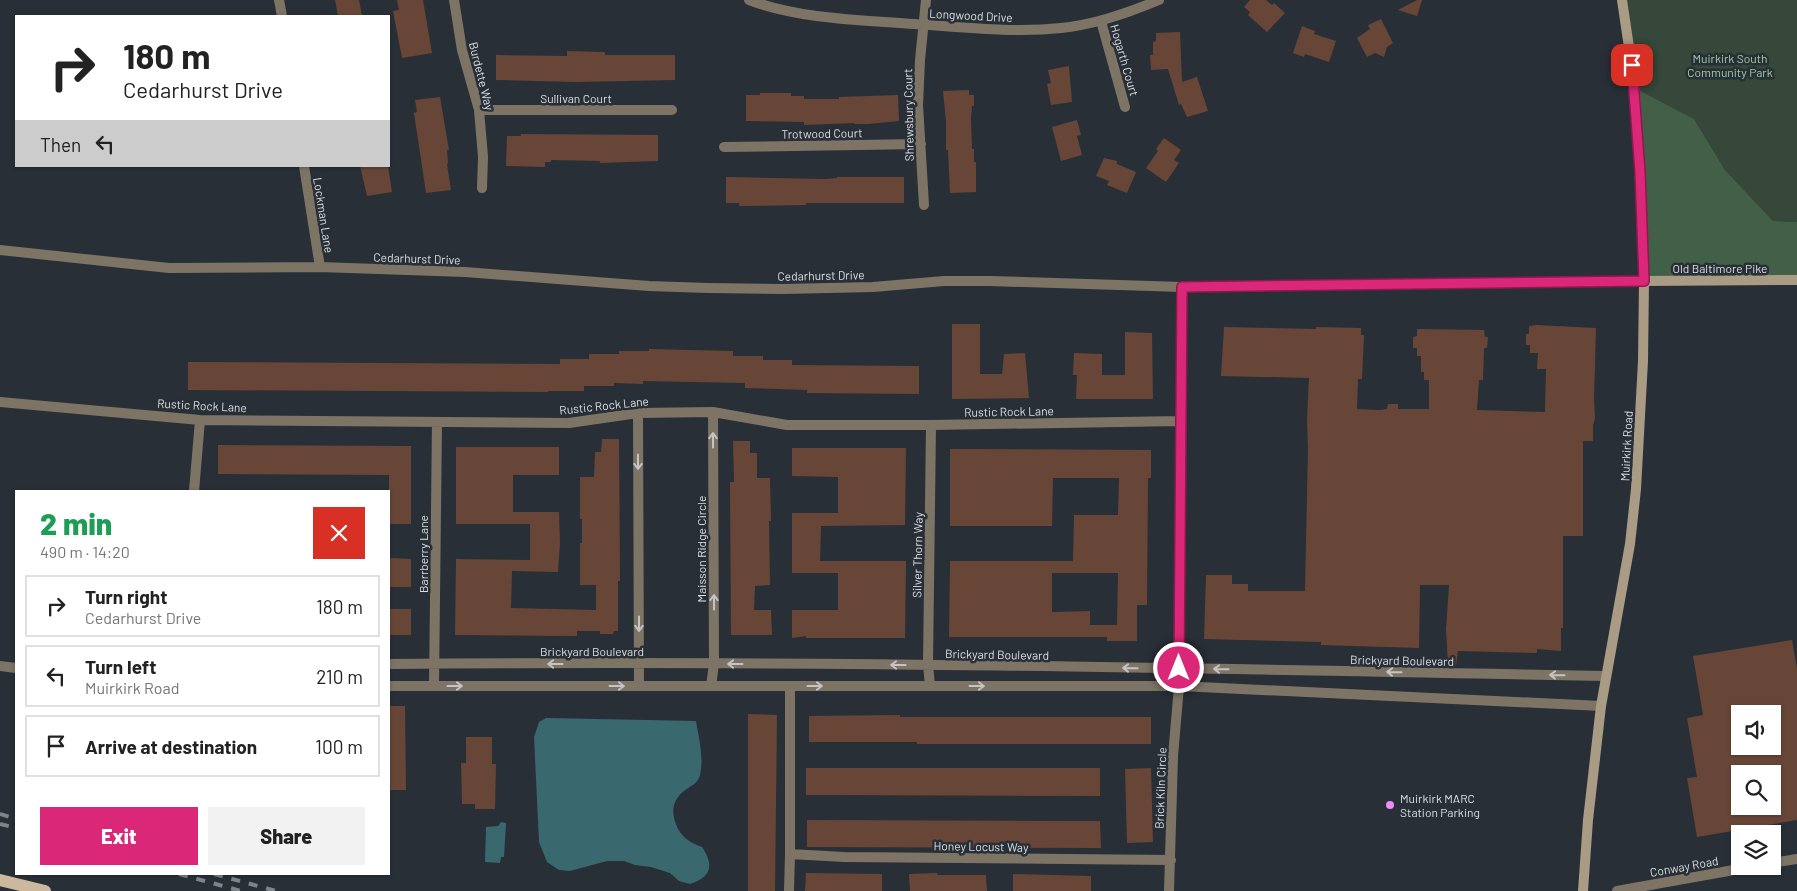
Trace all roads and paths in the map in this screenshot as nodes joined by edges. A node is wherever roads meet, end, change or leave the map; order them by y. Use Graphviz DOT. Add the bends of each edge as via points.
graph roads {
  1 [pos="279,0"];
  2 [pos="454,0"];
  3 [pos="749,0"];
  4 [pos="926,0"];
  5 [pos="1159,0"];
  6 [pos="1622,0"];
  7 [pos="282,15"];
  8 [pos="1101,21"];
  9 [pos="924,24"];
  10 [pos="1125,106"];
  11 [pos="479,110"];
  12 [pos="672,110"];
  13 [pos="920,144"];
  14 [pos="724,147"];
  15 [pos="304,167"];
  16 [pos="482,188"];
  17 [pos="924,205"];
  18 [pos="0,250"];
  19 [pos="320,267"];
  20 [pos="1797,280"];
  21 [pos="1644,281"];
  22 [pos="1182,287"];
  23 [pos="0,402"];
  24 [pos="713,412"];
  25 [pos="638,413"];
  26 [pos="200,420"];
  27 [pos="1180,421"];
  28 [pos="436,422"];
  29 [pos="931,425"];
  30 [pos="194,490"];
  31 [pos="434,663"];
  32 [pos="390,664"];
  33 [pos="639,664"];
  34 [pos="714,664"];
  35 [pos="928,665"];
  36 [pos="0,666"];
  37 [pos="15,668"];
  38 [pos="1179,668"];
  39 [pos="1606,676"];
  40 [pos="390,686"];
  41 [pos="434,686"];
  42 [pos="639,686"];
  43 [pos="711,686"];
  44 [pos="790,686"];
  45 [pos="930,686"];
  46 [pos="1179,686"];
  47 [pos="1601,706"];
  48 [pos="790,854"];
  49 [pos="1797,859"];
  50 [pos="1171,860"];
  51 [pos="1781,862"];
  52 [pos="1731,870"];
  53 [pos="0,880"];
  54 [pos="45,891"];
  55 [pos="788,891"];
  56 [pos="1169,891"];
  57 [pos="1584,891"];
  58 [pos="1617,891"];
  1 -- 7 [label="street"];
  2 -- 11 [label="street, Burdette Way" via="462,50"];
  3 -- 9 [label="street, Longwood Drive" via="764,6 846,19"];
  4 -- 9 [label="street, Shrewsbury Court"];
  5 -- 8 [label="street, Longwood Drive"];
  6 -- 21 [label="main road, Muirkirk Road" via="1634,81"];
  8 -- 9 [label="street, Longwood Drive" via="1035,30"];
  8 -- 10 [label="street, Hogarth Court"];
  9 -- 13 [label="street, Shrewsbury Court" via="918,96"];
  11 -- 12 [label="street, Sullivan Court"];
  11 -- 16 [label="street, Burdette Way"];
  13 -- 14 [label="street, Trotwood Court"];
  13 -- 17 [label="street, Shrewsbury Court"];
  15 -- 19 [label="street, Lockman Lane"];
  18 -- 19 [label="street, Cedarhurst Drive" via="169,268"];
  19 -- 22 [label="street, Cedarhurst Drive" via="498,273 708,288 873,287 944,281"];
  20 -- 21 [label="main road, Old Baltimore Pike"];
  21 -- 22 [label="street, Cedarhurst Drive"];
  21 -- 39 [label="main road, Muirkirk Road" via="1636,489 1630,544"];
  22 -- 27 [label="street, Brick Kiln Circle"];
  23 -- 26 [label="street, Rustic Rock Lane"];
  24 -- 25 [label="street, Rustic Rock Lane"];
  24 -- 29 [label="street, Rustic Rock Lane" via="787,425"];
  34 -- 24 [label="street, Maisson Ridge Circle, one-way"];
  25 -- 28 [label="street, Rustic Rock Lane" via="569,423"];
  25 -- 33 [label="street, one-way"];
  26 -- 28 [label="street, Rustic Rock Lane"];
  26 -- 30 [label="street"];
  27 -- 29 [label="street, Rustic Rock Lane"];
  27 -- 38 [label="street, Brick Kiln Circle"];
  28 -- 31 [label="street, Barrberry Lane"];
  29 -- 35 [label="street, Silver Thorn Way"];
  31 -- 32 [label="street, Brickyard Boulevard"];
  33 -- 31 [label="street, Brickyard Boulevard, one-way"];
  31 -- 41 [label="street, Barrberry Lane"];
  33 -- 34 [label="street, Brickyard Boulevard"];
  33 -- 42 [label="street"];
  35 -- 34 [label="street, Brickyard Boulevard, one-way"];
  34 -- 43 [label="street, Maisson Ridge Circle"];
  38 -- 35 [label="street, Brickyard Boulevard, one-way"];
  35 -- 45 [label="street, Silver Thorn Way"];
  36 -- 37 [label="street"];
  39 -- 38 [label="street, Brickyard Boulevard, one-way"];
  38 -- 46 [label="street, Brick Kiln Circle"];
  39 -- 47 [label="main road, Muirkirk Road"];
  40 -- 41 [label="street"];
  41 -- 42 [label="street, one-way"];
  42 -- 43 [label="street"];
  43 -- 44 [label="street"];
  44 -- 45 [label="street, one-way"];
  44 -- 48 [label="street"];
  45 -- 46 [label="street, one-way"];
  46 -- 47 [label="street"];
  46 -- 50 [label="street, Brick Kiln Circle" via="1173,756"];
  47 -- 57 [label="main road, Muirkirk Road" via="1588,820"];
  48 -- 50 [label="street, Honey Locust Way"];
  48 -- 55 [label="street"];
  49 -- 51 [label="street"];
  50 -- 56 [label="street, Brick Kiln Circle"];
  52 -- 58 [label="street, Conway Road"];
  53 -- 54 [label="main road"];
}
